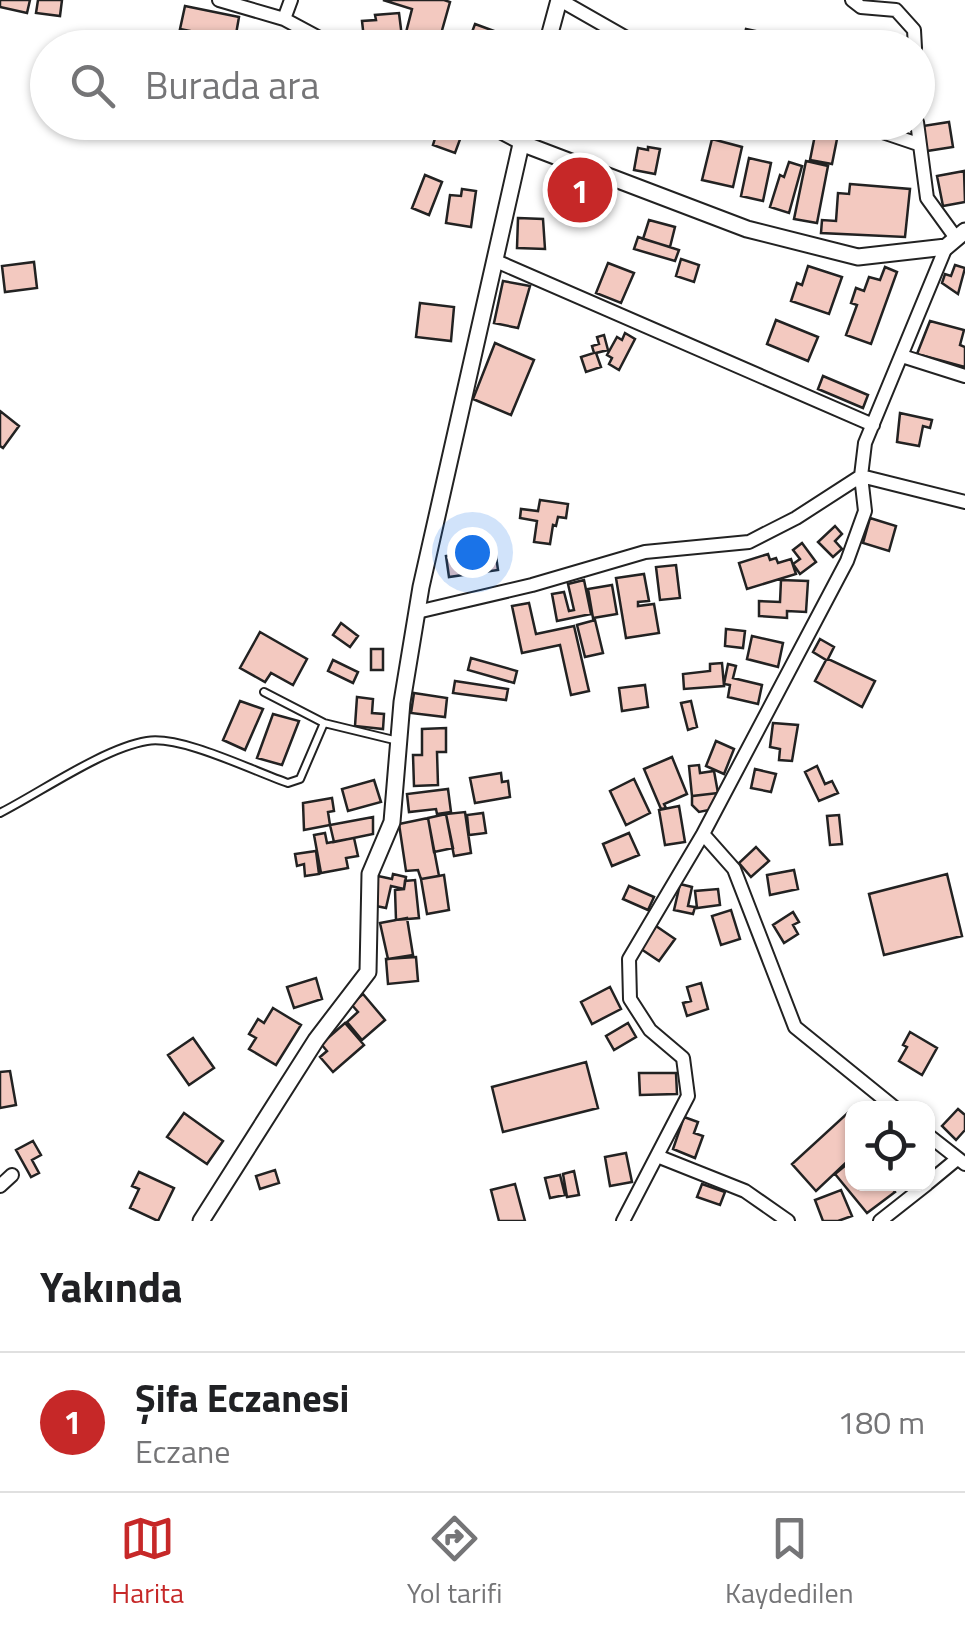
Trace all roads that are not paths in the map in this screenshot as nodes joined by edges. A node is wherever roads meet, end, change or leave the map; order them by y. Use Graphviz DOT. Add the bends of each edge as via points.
graph roads {
  1 [pos="219,0"];
  2 [pos="292,0"];
  3 [pos="559,0"];
  4 [pos="852,0"];
  5 [pos="284,20"];
  6 [pos="303,30"];
  7 [pos="551,30"];
  8 [pos="612,30"];
  9 [pos="914,30"];
  10 [pos="515,140"];
  11 [pos="522,140"];
  12 [pos="906,140"];
  13 [pos="918,140"];
  14 [pos="521,143"];
  15 [pos="918,144"];
  16 [pos="956,239"];
  17 [pos="496,261"];
  18 [pos="902,356"];
  19 [pos="965,376"];
  20 [pos="873,424"];
  21 [pos="861,476"];
  22 [pos="965,502"];
  23 [pos="417,612"];
  24 [pos="264,692"];
  25 [pos="324,723"];
  26 [pos="398,741"];
  27 [pos="0,813"];
  28 [pos="703,834"];
  29 [pos="886,1101"];
  30 [pos="935,1141"];
  31 [pos="657,1156"];
  32 [pos="961,1161"];
  33 [pos="12,1174"];
  34 [pos="935,1178"];
  35 [pos="0,1186"];
  36 [pos="917,1191"];
  37 [pos="202,1221"];
  38 [pos="623,1221"];
  39 [pos="788,1221"];
  40 [pos="880,1221"];
  1 -- 5 [label="street"];
  2 -- 5 [label="street"];
  3 -- 7 [label="street"];
  3 -- 8 [label="street"];
  4 -- 9 [label="street" via="896,10"];
  5 -- 6 [label="street"];
  10 -- 14 [label="street"];
  11 -- 14 [label="street"];
  12 -- 15 [label="street"];
  13 -- 15 [label="street"];
  14 -- 16 [label="street" via="747,229 858,257"];
  14 -- 17 [label="street"];
  15 -- 16 [label="street" via="927,198"];
  16 -- 18 [label="street"];
  17 -- 20 [label="street"];
  17 -- 23 [label="street"];
  18 -- 19 [label="street"];
  18 -- 20 [label="street"];
  20 -- 21 [label="street"];
  21 -- 22 [label="street"];
  21 -- 23 [label="street" via="749,542 645,552"];
  21 -- 28 [label="street" via="865,511 847,561"];
  23 -- 26 [label="street"];
  24 -- 25 [label="lane"];
  25 -- 26 [label="lane"];
  25 -- 27 [label="lane" via="300,779 288,783 196,748 150,740 92,762"];
  26 -- 37 [label="street" via="392,822 370,874 368,972 316,1040"];
  28 -- 29 [label="street" via="734,869 795,1027"];
  28 -- 31 [label="street" via="628,959 630,999 650,1030 683,1058 688,1096"];
  30 -- 32 [label="street"];
  31 -- 38 [label="street"];
  31 -- 39 [label="street" via="745,1192"];
  32 -- 34 [label="street"];
  33 -- 35 [label="street"];
  36 -- 40 [label="street"];
}
